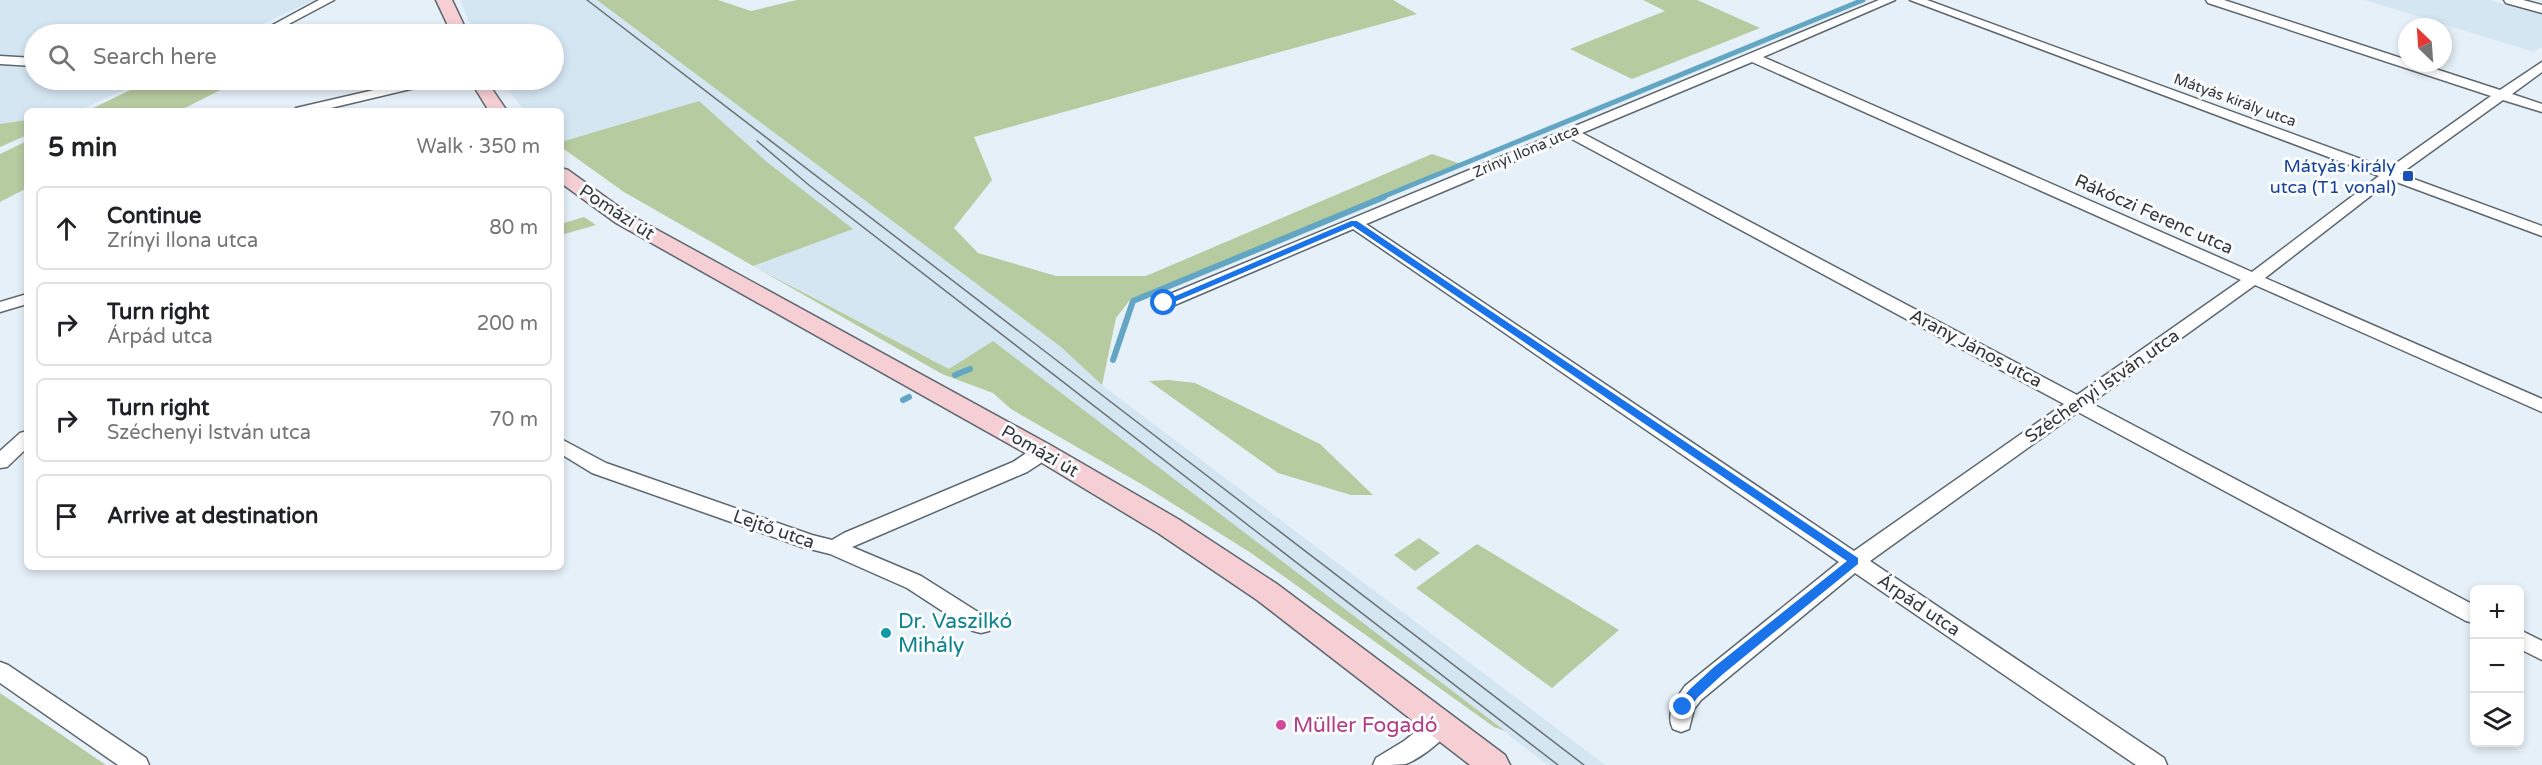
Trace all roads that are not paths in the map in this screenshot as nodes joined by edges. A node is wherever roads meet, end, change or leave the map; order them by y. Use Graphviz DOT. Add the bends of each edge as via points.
graph roads {
  1 [pos="328,0"];
  2 [pos="444,0"];
  3 [pos="1889,0"];
  4 [pos="1917,0"];
  5 [pos="2212,0"];
  6 [pos="2510,0"];
  7 [pos="2542,9"];
  8 [pos="281,24"];
  9 [pos="455,24"];
  10 [pos="1751,57"];
  11 [pos="0,60"];
  12 [pos="24,61"];
  13 [pos="2542,66"];
  14 [pos="390,90"];
  15 [pos="484,90"];
  16 [pos="2500,94"];
  17 [pos="314,108"];
  18 [pos="496,108"];
  19 [pos="2542,108"];
  20 [pos="1571,133"];
  21 [pos="2390,174"];
  22 [pos="564,176"];
  23 [pos="1354,223"];
  24 [pos="2542,231"];
  25 [pos="2253,279"];
  26 [pos="24,300"];
  27 [pos="1164,303"];
  28 [pos="0,307"];
  29 [pos="2079,402"];
  30 [pos="2542,406"];
  31 [pos="24,440"];
  32 [pos="564,447"];
  33 [pos="1043,452"];
  34 [pos="0,462"];
  35 [pos="835,548"];
  36 [pos="1854,561"];
  37 [pos="2470,612"];
  38 [pos="981,626"];
  39 [pos="2524,641"];
  40 [pos="2542,651"];
  41 [pos="0,671"];
  42 [pos="1681,722"];
  43 [pos="1441,725"];
  44 [pos="136,765"];
  45 [pos="1385,765"];
  46 [pos="1494,765"];
  47 [pos="2155,765"];
  1 -- 8 [label="street"];
  2 -- 9 [label="main road"];
  3 -- 10 [label="street, Zrínyi Ilona utca"];
  4 -- 21 [label="street, Mátyás király utca"];
  5 -- 16 [label="street"];
  6 -- 7 [label="street"];
  10 -- 20 [label="street, Zrínyi Ilona utca"];
  10 -- 25 [label="street, Rákóczi Ferenc utca"];
  11 -- 12 [label="street"];
  13 -- 16 [label="street, Széchenyi István utca"];
  14 -- 17 [label="street"];
  15 -- 18 [label="main road"];
  16 -- 19 [label="street"];
  16 -- 21 [label="street, Széchenyi István utca"];
  20 -- 23 [label="street, Zrínyi Ilona utca"];
  20 -- 29 [label="street, Arany János utca"];
  21 -- 24 [label="street, Mátyás király utca"];
  21 -- 25 [label="street, Széchenyi István utca"];
  22 -- 33 [label="main road, Pomázi út" via="622,219"];
  23 -- 27 [label="street, Zrínyi Ilona utca"];
  23 -- 36 [label="street, Árpád utca"];
  25 -- 29 [label="street, Széchenyi István utca"];
  25 -- 30 [label="street, Rákóczi Ferenc utca"];
  26 -- 28 [label="street"];
  29 -- 36 [label="street, Széchenyi István utca"];
  29 -- 37 [label="street, Arany János utca"];
  31 -- 34 [label="street"];
  32 -- 35 [label="street, Lejtő utca" via="599,468"];
  33 -- 35 [label="street" via="1020,467"];
  33 -- 43 [label="main road, Pomázi út" via="1168,526 1267,592"];
  35 -- 38 [label="street, Lejtő utca" via="914,582"];
  36 -- 42 [label="street, Széchenyi István utca" via="1694,693 1683,707"];
  36 -- 47 [label="street, Árpád utca"];
  39 -- 40 [label="street"];
  41 -- 44 [label="street"];
  43 -- 45 [label="street"];
  43 -- 46 [label="main road, Pomázi út"];
}
